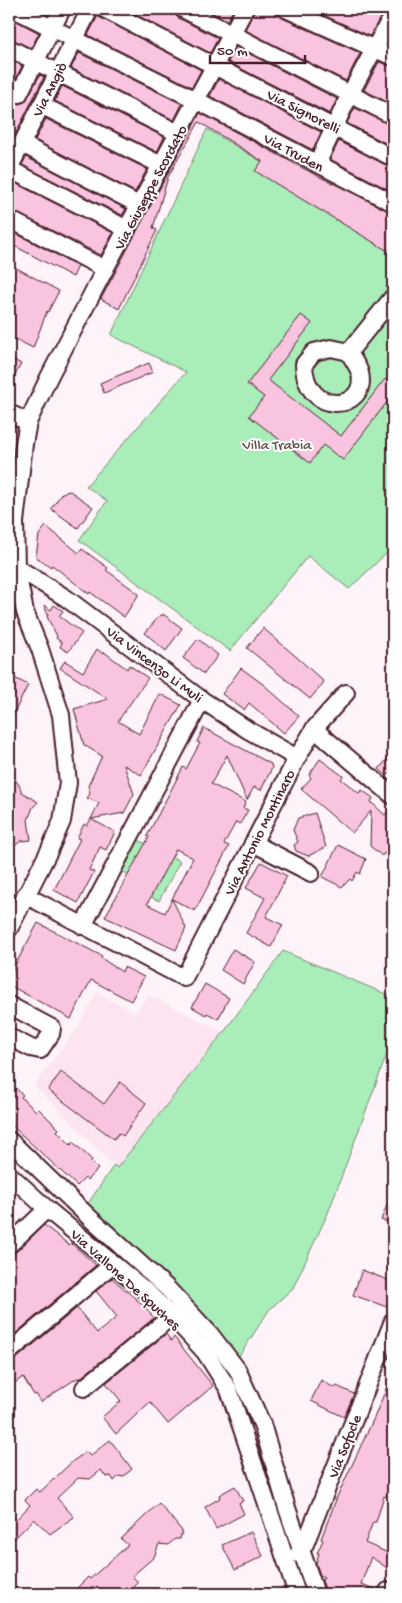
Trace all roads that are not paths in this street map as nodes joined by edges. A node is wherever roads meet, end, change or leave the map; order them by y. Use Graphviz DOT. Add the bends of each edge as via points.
graph roads {
  1 [pos="14,9"];
  2 [pos="62,9"];
  3 [pos="90,9"];
  4 [pos="104,9"];
  5 [pos="183,9"];
  6 [pos="245,9"];
  7 [pos="286,9"];
  8 [pos="389,14"];
  9 [pos="51,28"];
  10 [pos="232,33"];
  11 [pos="74,40"];
  12 [pos="9,48"];
  13 [pos="374,48"];
  14 [pos="393,57"];
  15 [pos="35,62"];
  16 [pos="214,65"];
  17 [pos="57,73"];
  18 [pos="14,91"];
  19 [pos="350,94"];
  20 [pos="196,100"];
  21 [pos="41,104"];
  22 [pos="393,116"];
  23 [pos="334,127"];
  24 [pos="178,133"];
  25 [pos="22,144"];
  26 [pos="393,158"];
  27 [pos="317,164"];
  28 [pos="161,165"];
  29 [pos="9,169"];
  30 [pos="393,204"];
  31 [pos="139,205"];
  32 [pos="9,219"];
  33 [pos="127,229"];
  34 [pos="105,269"];
  35 [pos="393,297"];
  36 [pos="349,352"];
  37 [pos="9,413"];
  38 [pos="28,422"];
  39 [pos="16,567"];
  40 [pos="346,693"];
  41 [pos="202,700"];
  42 [pos="314,729"];
  43 [pos="297,758"];
  44 [pos="393,796"];
  45 [pos="253,844"];
  46 [pos="310,873"];
  47 [pos="18,899"];
  48 [pos="84,926"];
  49 [pos="9,929"];
  50 [pos="9,1005"];
  51 [pos="9,1036"];
  52 [pos="9,1140"];
  53 [pos="22,1153"];
  54 [pos="9,1167"];
  55 [pos="9,1174"];
  56 [pos="47,1209"];
  57 [pos="9,1245"];
  58 [pos="113,1264"];
  59 [pos="172,1316"];
  60 [pos="393,1321"];
  61 [pos="9,1352"];
  62 [pos="84,1388"];
  63 [pos="301,1550"];
  64 [pos="288,1568"];
  65 [pos="298,1594"];
  66 [pos="316,1594"];
  1 -- 9 [label="street, Via Truden"];
  2 -- 9 [label="street"];
  3 -- 11 [label="street, Via Angiò"];
  4 -- 16 [label="street, Via Signorelli"];
  5 -- 10 [label="street"];
  6 -- 10 [label="street, Via Giuseppe Scordato"];
  7 -- 13 [label="street"];
  8 -- 13 [label="street"];
  9 -- 11 [label="street, Via Truden"];
  9 -- 15 [label="street"];
  10 -- 16 [label="street, Via Giuseppe Scordato"];
  10 -- 19 [label="street"];
  11 -- 17 [label="street, Via Angiò"];
  11 -- 20 [label="street, Via Truden"];
  12 -- 15 [label="street"];
  13 -- 14 [label="street"];
  13 -- 19 [label="street"];
  15 -- 17 [label="street"];
  15 -- 18 [label="street"];
  16 -- 20 [label="street, Via Giuseppe Scordato"];
  16 -- 23 [label="street, Via Signorelli"];
  17 -- 21 [label="street, Via Angiò"];
  17 -- 24 [label="street"];
  19 -- 22 [label="street"];
  19 -- 23 [label="street"];
  20 -- 24 [label="street, Via Giuseppe Scordato"];
  20 -- 27 [label="street, Via Truden"];
  21 -- 25 [label="street, Via Angiò"];
  21 -- 28 [label="street"];
  23 -- 26 [label="street, Via Signorelli"];
  23 -- 27 [label="street"];
  24 -- 28 [label="street, Via Giuseppe Scordato"];
  25 -- 29 [label="street, Via Angiò"];
  25 -- 31 [label="street"];
  27 -- 30 [label="street, Via Truden"];
  28 -- 31 [label="street, Via Giuseppe Scordato"];
  29 -- 33 [label="street"];
  31 -- 33 [label="street, Via Giuseppe Scordato"];
  32 -- 34 [label="street"];
  33 -- 34 [label="street, Via Giuseppe Scordato"];
  34 -- 38 [label="street, Via Giuseppe Scordato"];
  35 -- 36 [label="street"];
  37 -- 38 [label="street"];
  38 -- 39 [label="street, Via Giuseppe Scordato" via="15,522"];
  39 -- 41 [label="street, Via Vincenzo Li Muli" via="66,598"];
  39 -- 47 [label="street, Via Giuseppe Scordato" via="25,612 61,715 68,783 62,821 49,851"];
  40 -- 42 [label="street, Via Antonio Montinaro"];
  41 -- 43 [label="street, Via Vincenzo Li Muli"];
  41 -- 48 [label="street"];
  42 -- 43 [label="street, Via Antonio Montinaro"];
  42 -- 44 [label="street"];
  43 -- 45 [label="street, Via Antonio Montinaro"];
  45 -- 46 [label="street"];
  45 -- 48 [label="street, Via Antonio Montinaro" via="184,978"];
  47 -- 48 [label="street"];
  47 -- 49 [label="street, Via Giuseppe Scordato"];
  50 -- 51 [label="street" via="52,1028 40,1050"];
  52 -- 53 [label="street"];
  53 -- 54 [label="street"];
  53 -- 63 [label="street" via="167,1288 237,1369 262,1424"];
  55 -- 56 [label="street, Via Vallone De Spuches"];
  56 -- 57 [label="street"];
  56 -- 58 [label="street, Via Vallone De Spuches"];
  58 -- 59 [label="street, Via Vallone De Spuches"];
  58 -- 61 [label="street"];
  59 -- 62 [label="street"];
  59 -- 64 [label="street, Via Vallone De Spuches" via="204,1352 229,1390"];
  60 -- 63 [label="street, Via Sofocle"];
  63 -- 64 [label="street, Via Sofocle"];
  63 -- 66 [label="street"];
  64 -- 65 [label="street, Via Vallone De Spuches"];
}
